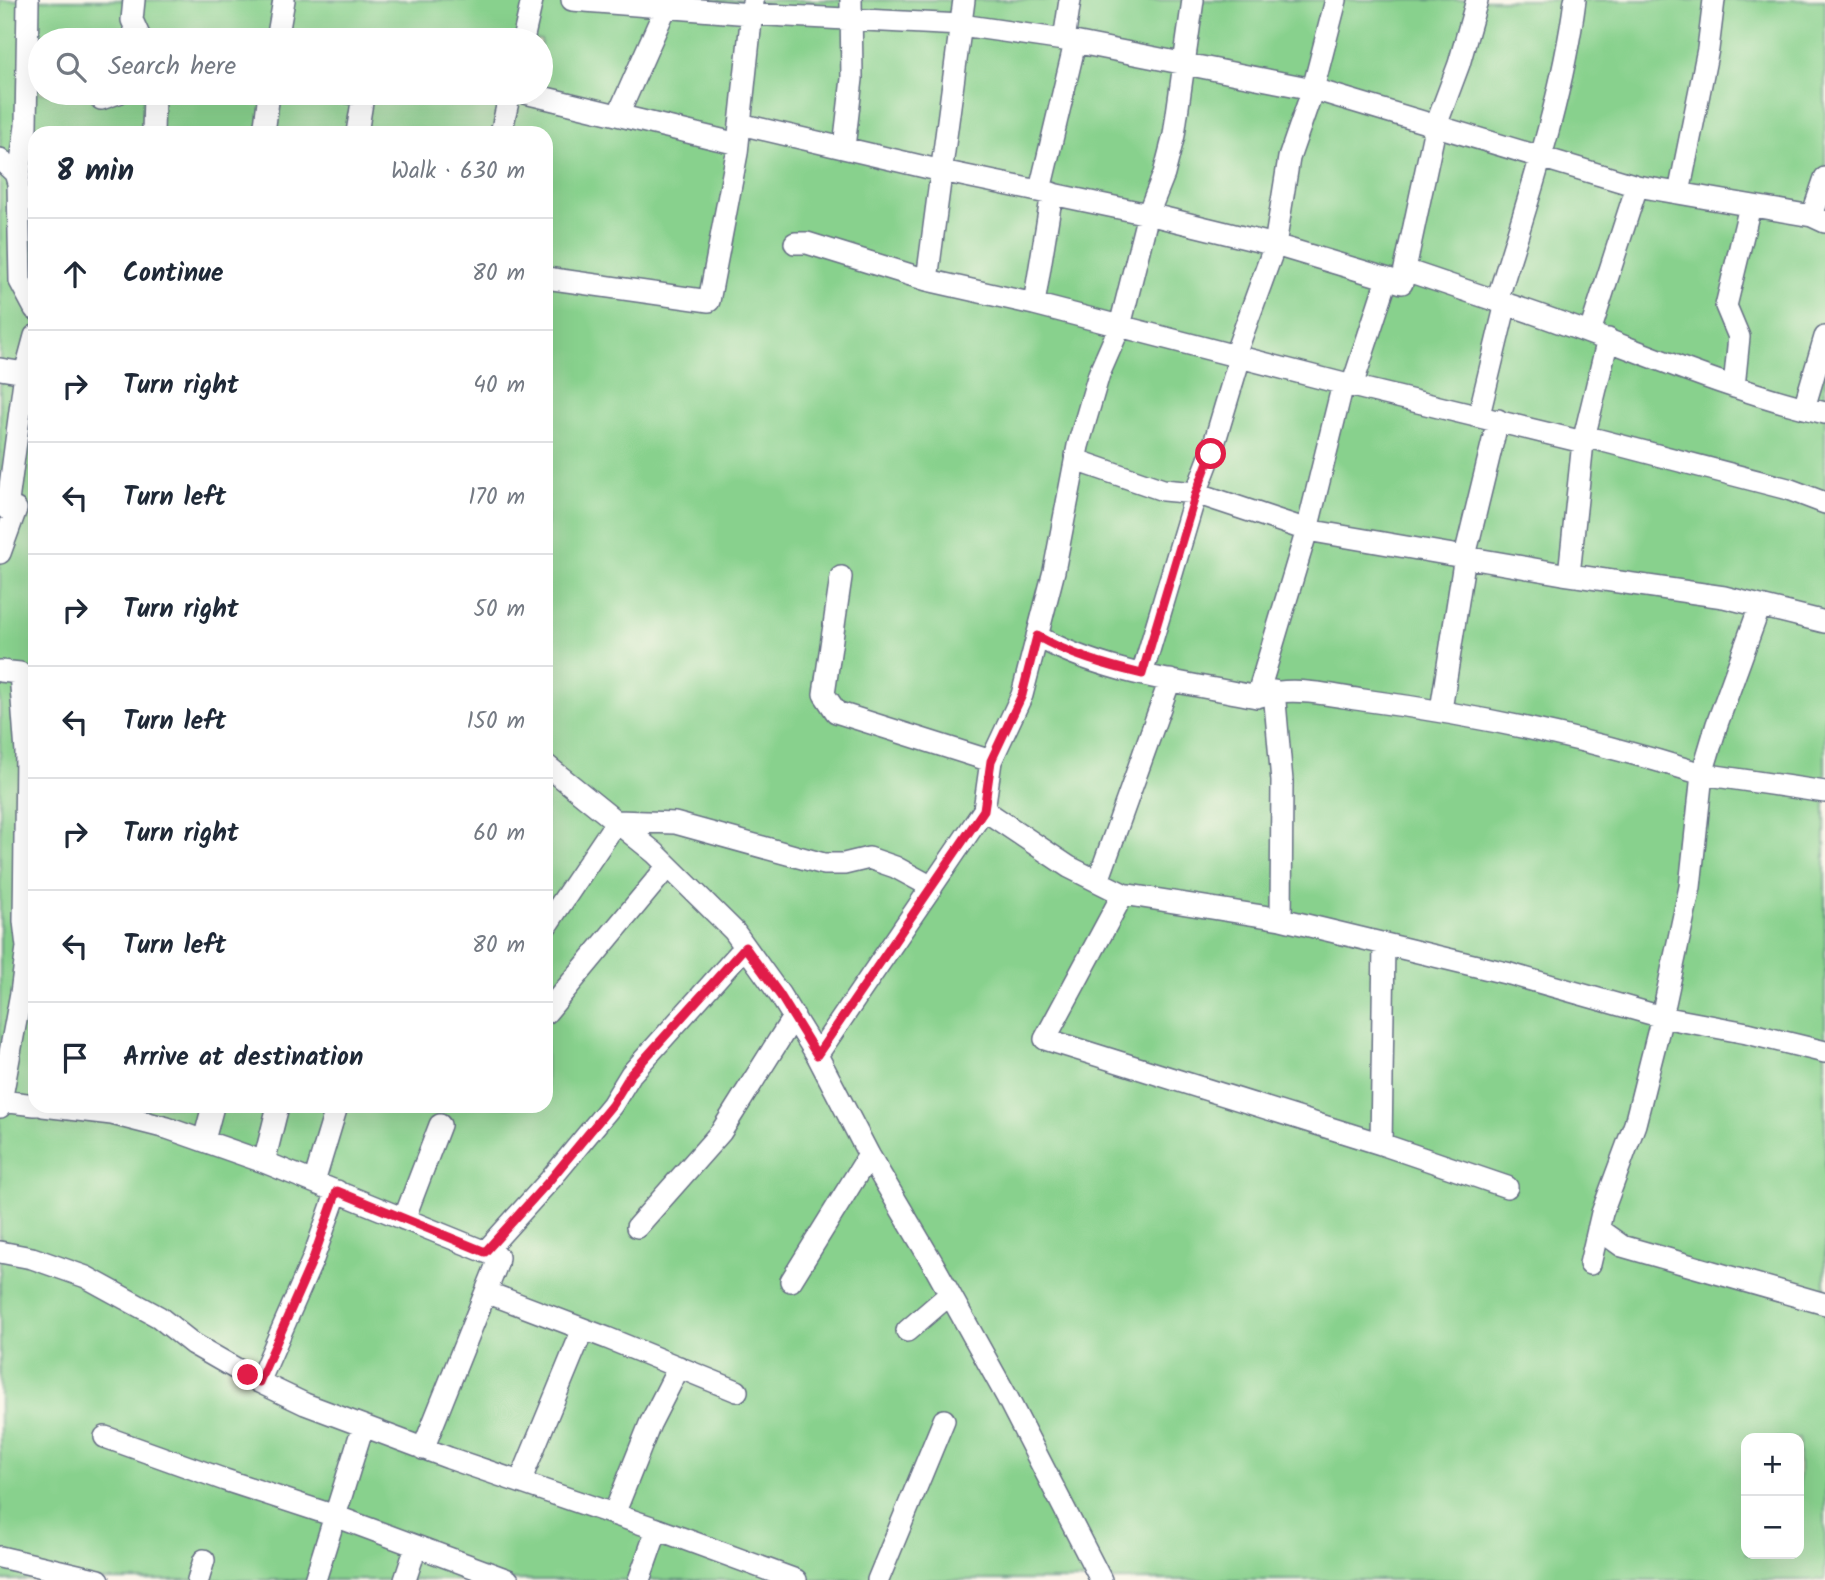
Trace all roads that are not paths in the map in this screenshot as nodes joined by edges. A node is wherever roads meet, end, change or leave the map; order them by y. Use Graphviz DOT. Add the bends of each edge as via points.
graph roads {
  1 [pos="28,0"];
  2 [pos="134,0"];
  3 [pos="284,0"];
  4 [pos="532,0"];
  5 [pos="572,0"];
  6 [pos="964,0"];
  7 [pos="1070,0"];
  8 [pos="1193,0"];
  9 [pos="1336,0"];
  10 [pos="1477,0"];
  11 [pos="1575,0"];
  12 [pos="1714,0"];
  13 [pos="666,3"];
  14 [pos="752,7"];
  15 [pos="850,10"];
  16 [pos="961,25"];
  17 [pos="136,28"];
  18 [pos="279,28"];
  19 [pos="526,28"];
  20 [pos="1069,41"];
  21 [pos="1185,65"];
  22 [pos="1313,89"];
  23 [pos="553,100"];
  24 [pos="154,105"];
  25 [pos="268,105"];
  26 [pos="362,105"];
  27 [pos="507,105"];
  28 [pos="618,115"];
  29 [pos="153,126"];
  30 [pos="265,126"];
  31 [pos="358,126"];
  32 [pos="503,126"];
  33 [pos="1435,128"];
  34 [pos="739,134"];
  35 [pos="844,147"];
  36 [pos="0,159"];
  37 [pos="1539,159"];
  38 [pos="942,171"];
  39 [pos="1825,178"];
  40 [pos="18,183"];
  41 [pos="1637,186"];
  42 [pos="1046,191"];
  43 [pos="1679,193"];
  44 [pos="1750,206"];
  45 [pos="1148,214"];
  46 [pos="1819,219"];
  47 [pos="795,243"];
  48 [pos="1275,245"];
  49 [pos="1396,274"];
  50 [pos="553,279"];
  51 [pos="927,279"];
  52 [pos="28,296"];
  53 [pos="1502,302"];
  54 [pos="1034,304"];
  55 [pos="1120,326"];
  56 [pos="1599,335"];
  57 [pos="1825,337"];
  58 [pos="1237,356"];
  59 [pos="28,362"];
  60 [pos="0,369"];
  61 [pos="25,373"];
  62 [pos="1347,385"];
  63 [pos="1734,387"];
  64 [pos="1815,410"];
  65 [pos="1489,417"];
  66 [pos="1583,439"];
  67 [pos="7,447"];
  68 [pos="1076,460"];
  69 [pos="1196,493"];
  70 [pos="1825,503"];
  71 [pos="15,510"];
  72 [pos="1307,530"];
  73 [pos="0,552"];
  74 [pos="1465,556"];
  75 [pos="1569,575"];
  76 [pos="841,577"];
  77 [pos="1760,606"];
  78 [pos="1825,622"];
  79 [pos="1037,636"];
  80 [pos="0,671"];
  81 [pos="1142,674"];
  82 [pos="1170,680"];
  83 [pos="1265,694"];
  84 [pos="1441,710"];
  85 [pos="991,761"];
  86 [pos="553,771"];
  87 [pos="1702,774"];
  88 [pos="1825,792"];
  89 [pos="984,810"];
  90 [pos="617,821"];
  91 [pos="668,866"];
  92 [pos="1098,881"];
  93 [pos="932,887"];
  94 [pos="1123,894"];
  95 [pos="553,916"];
  96 [pos="1281,919"];
  97 [pos="28,935"];
  98 [pos="1384,944"];
  99 [pos="745,947"];
  100 [pos="28,959"];
  101 [pos="553,1005"];
  102 [pos="794,1016"];
  103 [pos="1662,1017"];
  104 [pos="1825,1052"];
  105 [pos="817,1055"];
  106 [pos="1,1104"];
  107 [pos="28,1105"];
  108 [pos="122,1113"];
  109 [pos="211,1113"];
  110 [pos="276,1113"];
  111 [pos="335,1113"];
  112 [pos="440,1125"];
  113 [pos="204,1140"];
  114 [pos="1381,1144"];
  115 [pos="870,1155"];
  116 [pos="264,1162"];
  117 [pos="314,1182"];
  118 [pos="1507,1187"];
  119 [pos="337,1191"];
  120 [pos="404,1219"];
  121 [pos="638,1227"];
  122 [pos="1598,1229"];
  123 [pos="0,1252"];
  124 [pos="485,1252"];
  125 [pos="1590,1264"];
  126 [pos="791,1280"];
  127 [pos="486,1292"];
  128 [pos="950,1294"];
  129 [pos="1825,1304"];
  130 [pos="583,1329"];
  131 [pos="907,1331"];
  132 [pos="679,1367"];
  133 [pos="259,1382"];
  134 [pos="737,1391"];
  135 [pos="944,1420"];
  136 [pos="363,1426"];
  137 [pos="105,1437"];
  138 [pos="423,1449"];
  139 [pos="520,1482"];
  140 [pos="614,1514"];
  141 [pos="335,1516"];
  142 [pos="657,1529"];
  143 [pos="416,1547"];
  144 [pos="0,1557"];
  145 [pos="41,1573"];
  146 [pos="790,1579"];
  147 [pos="99,1580"];
  148 [pos="314,1580"];
  149 [pos="405,1580"];
  150 [pos="508,1580"];
  151 [pos="639,1580"];
  152 [pos="878,1580"];
  153 [pos="1101,1580"];
  1 -- 40 [label="street" via="26,126"];
  2 -- 17 [label="street"];
  3 -- 18 [label="street"];
  4 -- 19 [label="street"];
  5 -- 13 [label="street"];
  6 -- 16 [label="street"];
  7 -- 20 [label="street"];
  8 -- 21 [label="street"];
  9 -- 22 [label="street"];
  10 -- 33 [label="street"];
  11 -- 37 [label="street" via="1569,43"];
  12 -- 43 [label="street"];
  13 -- 14 [label="street"];
  13 -- 28 [label="street"];
  14 -- 15 [label="street"];
  14 -- 34 [label="street"];
  15 -- 16 [label="street"];
  15 -- 35 [label="street" via="852,79"];
  16 -- 20 [label="street"];
  16 -- 38 [label="street"];
  20 -- 21 [label="street"];
  20 -- 42 [label="street"];
  21 -- 22 [label="street"];
  21 -- 45 [label="street" via="1174,135"];
  22 -- 33 [label="street"];
  22 -- 48 [label="street" via="1289,158"];
  23 -- 28 [label="street"];
  24 -- 29 [label="street"];
  25 -- 30 [label="street"];
  26 -- 31 [label="street"];
  27 -- 32 [label="street"];
  28 -- 34 [label="street"];
  33 -- 37 [label="street"];
  33 -- 49 [label="street"];
  34 -- 35 [label="street"];
  34 -- 50 [label="street" via="709,302"];
  35 -- 38 [label="street"];
  36 -- 40 [label="street" via="15,173"];
  37 -- 41 [label="street"];
  37 -- 53 [label="street"];
  38 -- 42 [label="street"];
  38 -- 51 [label="street"];
  39 -- 46 [label="street"];
  40 -- 52 [label="street" via="20,281"];
  41 -- 43 [label="street"];
  41 -- 56 [label="street"];
  42 -- 45 [label="street"];
  42 -- 54 [label="street"];
  43 -- 44 [label="street"];
  44 -- 46 [label="street"];
  44 -- 63 [label="street" via="1726,306 1739,337"];
  45 -- 48 [label="street"];
  45 -- 55 [label="street"];
  47 -- 51 [label="street"];
  48 -- 49 [label="street"];
  48 -- 58 [label="street"];
  49 -- 53 [label="street"];
  49 -- 62 [label="street"];
  51 -- 54 [label="street"];
  53 -- 56 [label="street"];
  53 -- 65 [label="street"];
  54 -- 55 [label="street"];
  55 -- 58 [label="street"];
  55 -- 68 [label="street" via="1099,374"];
  56 -- 63 [label="street"];
  56 -- 66 [label="street"];
  57 -- 64 [label="street"];
  58 -- 62 [label="street"];
  58 -- 69 [label="street"];
  59 -- 61 [label="street"];
  60 -- 61 [label="street"];
  61 -- 67 [label="street"];
  62 -- 65 [label="street"];
  62 -- 72 [label="street"];
  63 -- 64 [label="street"];
  65 -- 66 [label="street"];
  65 -- 74 [label="street"];
  66 -- 70 [label="street" via="1788,489"];
  66 -- 75 [label="street"];
  67 -- 71 [label="street"];
  68 -- 69 [label="street" via="1163,490"];
  68 -- 79 [label="street"];
  69 -- 72 [label="street"];
  69 -- 81 [label="street"];
  71 -- 73 [label="street"];
  72 -- 74 [label="street"];
  72 -- 83 [label="street"];
  74 -- 75 [label="street"];
  74 -- 84 [label="street"];
  75 -- 77 [label="street"];
  76 -- 85 [label="street" via="824,694 836,712"];
  77 -- 78 [label="street"];
  77 -- 87 [label="street"];
  79 -- 81 [label="street" via="1073,654"];
  79 -- 85 [label="street" via="1022,695"];
  80 -- 97 [label="street" via="20,673 26,752 24,921"];
  81 -- 82 [label="street"];
  82 -- 83 [label="street"];
  82 -- 92 [label="street"];
  83 -- 84 [label="street" via="1322,694"];
  83 -- 96 [label="street" via="1282,781"];
  84 -- 87 [label="street" via="1642,755"];
  85 -- 89 [label="street"];
  86 -- 90 [label="street"];
  87 -- 88 [label="street"];
  87 -- 103 [label="street" via="1689,887"];
  89 -- 92 [label="street"];
  89 -- 93 [label="street"];
  90 -- 91 [label="street"];
  90 -- 93 [label="street" via="675,822 824,864 869,858"];
  90 -- 95 [label="street"];
  91 -- 99 [label="street"];
  91 -- 101 [label="street"];
  92 -- 94 [label="street"];
  93 -- 105 [label="street"];
  94 -- 96 [label="street"];
  94 -- 114 [label="street" via="1045,1039"];
  96 -- 98 [label="street"];
  98 -- 103 [label="street"];
  98 -- 114 [label="street"];
  99 -- 102 [label="street"];
  99 -- 124 [label="street" via="631,1074 612,1105"];
  100 -- 106 [label="street"];
  102 -- 105 [label="street"];
  102 -- 121 [label="street" via="721,1132"];
  103 -- 104 [label="street"];
  103 -- 122 [label="street" via="1634,1124"];
  105 -- 115 [label="street"];
  106 -- 107 [label="street"];
  108 -- 113 [label="street"];
  109 -- 113 [label="street"];
  110 -- 116 [label="street"];
  111 -- 117 [label="street"];
  112 -- 120 [label="street"];
  113 -- 116 [label="street"];
  114 -- 118 [label="street"];
  115 -- 126 [label="street"];
  115 -- 128 [label="street"];
  116 -- 117 [label="street"];
  117 -- 119 [label="street"];
  119 -- 120 [label="street"];
  119 -- 133 [label="street"];
  120 -- 124 [label="street"];
  122 -- 125 [label="street"];
  122 -- 129 [label="street" via="1622,1246"];
  123 -- 133 [label="street" via="86,1277 159,1317 194,1344"];
  124 -- 127 [label="street" via="498,1258"];
  127 -- 130 [label="street"];
  127 -- 138 [label="street"];
  128 -- 131 [label="street"];
  128 -- 153 [label="street"];
  130 -- 132 [label="street"];
  130 -- 139 [label="street"];
  132 -- 134 [label="street"];
  132 -- 140 [label="street"];
  133 -- 136 [label="street"];
  135 -- 152 [label="street"];
  136 -- 138 [label="street"];
  136 -- 141 [label="street"];
  137 -- 141 [label="street"];
  138 -- 139 [label="street"];
  139 -- 140 [label="street"];
  140 -- 142 [label="street"];
  141 -- 143 [label="street"];
  141 -- 148 [label="street"];
  142 -- 146 [label="street"];
  142 -- 151 [label="street"];
  143 -- 149 [label="street"];
  143 -- 150 [label="street"];
  144 -- 145 [label="street"];
  145 -- 147 [label="street"];
}
